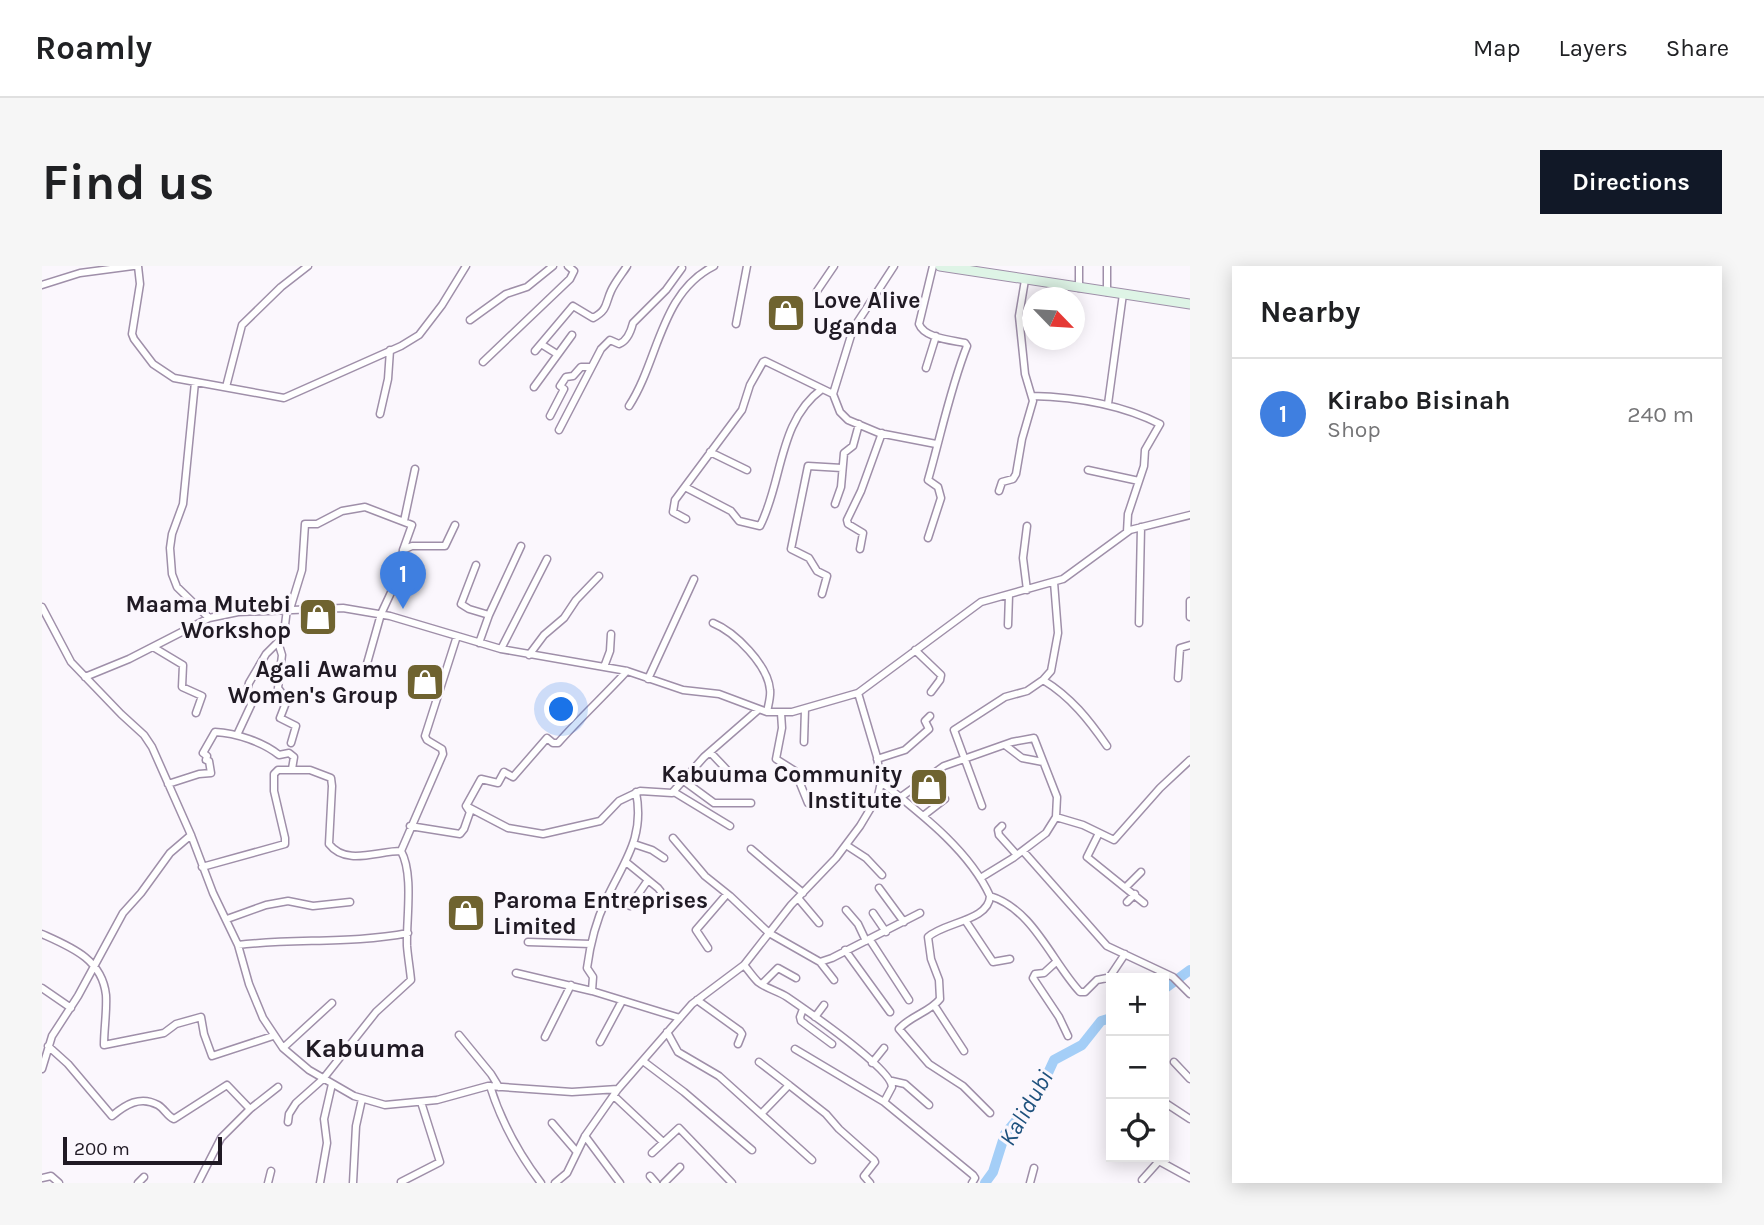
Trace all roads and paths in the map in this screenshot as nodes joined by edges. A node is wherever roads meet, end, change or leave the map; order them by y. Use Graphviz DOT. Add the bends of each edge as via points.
graph roads {
  1 [pos="135,266"];
  2 [pos="308,266"];
  3 [pos="466,266"];
  4 [pos="553,266"];
  5 [pos="568,266"];
  6 [pos="627,266"];
  7 [pos="714,266"];
  8 [pos="747,266"];
  9 [pos="834,266"];
  10 [pos="894,266"];
  11 [pos="933,266"];
  12 [pos="940,266"];
  13 [pos="1079,266"];
  14 [pos="1107,266"];
  15 [pos="680,267"];
  16 [pos="1003,271"];
  17 [pos="1025,280"];
  18 [pos="694,281"];
  19 [pos="42,285"];
  20 [pos="1072,287"];
  21 [pos="1079,287"];
  22 [pos="1085,289"];
  23 [pos="817,290"];
  24 [pos="1107,292"];
  25 [pos="1123,294"];
  26 [pos="1190,304"];
  27 [pos="470,320"];
  28 [pos="736,324"];
  29 [pos="572,335"];
  30 [pos="936,336"];
  31 [pos="541,344"];
  32 [pos="390,350"];
  33 [pos="535,351"];
  34 [pos="556,354"];
  35 [pos="483,362"];
  36 [pos="590,367"];
  37 [pos="926,368"];
  38 [pos="195,382"];
  39 [pos="226,387"];
  40 [pos="534,387"];
  41 [pos="822,389"];
  42 [pos="833,394"];
  43 [pos="1032,396"];
  44 [pos="1108,404"];
  45 [pos="629,406"];
  46 [pos="380,414"];
  47 [pos="550,416"];
  48 [pos="859,424"];
  49 [pos="559,430"];
  50 [pos="882,433"];
  51 [pos="936,444"];
  52 [pos="710,452"];
  53 [pos="842,468"];
  54 [pos="415,469"];
  55 [pos="747,470"];
  56 [pos="1088,470"];
  57 [pos="1139,481"];
  58 [pos="685,487"];
  59 [pos="999,491"];
  60 [pos="835,504"];
  61 [pos="1190,515"];
  62 [pos="686,519"];
  63 [pos="404,521"];
  64 [pos="455,525"];
  65 [pos="1027,526"];
  66 [pos="1141,527"];
  67 [pos="1126,532"];
  68 [pos="928,538"];
  69 [pos="521,546"];
  70 [pos="860,549"];
  71 [pos="403,550"];
  72 [pos="547,559"];
  73 [pos="476,565"];
  74 [pos="599,576"];
  75 [pos="694,579"];
  76 [pos="1054,582"];
  77 [pos="1027,590"];
  78 [pos="822,594"];
  79 [pos="1009,595"];
  80 [pos="1190,601"];
  81 [pos="42,607"];
  82 [pos="289,609"];
  83 [pos="381,614"];
  84 [pos="489,615"];
  85 [pos="1190,617"];
  86 [pos="209,618"];
  87 [pos="713,623"];
  88 [pos="1139,623"];
  89 [pos="1008,625"];
  90 [pos="611,634"];
  91 [pos="457,636"];
  92 [pos="278,642"];
  93 [pos="479,643"];
  94 [pos="1190,645"];
  95 [pos="153,646"];
  96 [pos="500,649"];
  97 [pos="915,650"];
  98 [pos="529,655"];
  99 [pos="366,667"];
  100 [pos="604,667"];
  101 [pos="626,671"];
  102 [pos="85,677"];
  103 [pos="1178,678"];
  104 [pos="648,679"];
  105 [pos="1043,680"];
  106 [pos="931,692"];
  107 [pos="858,693"];
  108 [pos="805,709"];
  109 [pos="758,710"];
  110 [pos="767,712"];
  111 [pos="196,713"];
  112 [pos="781,713"];
  113 [pos="930,716"];
  114 [pos="236,735"];
  115 [pos="804,742"];
  116 [pos="292,743"];
  117 [pos="1005,745"];
  118 [pos="1107,746"];
  119 [pos="710,752"];
  120 [pos="877,759"];
  121 [pos="966,760"];
  122 [pos="1190,760"];
  123 [pos="1043,762"];
  124 [pos="292,769"];
  125 [pos="727,770"];
  126 [pos="684,781"];
  127 [pos="881,782"];
  128 [pos="168,784"];
  129 [pos="636,792"];
  130 [pos="674,792"];
  131 [pos="901,797"];
  132 [pos="945,799"];
  133 [pos="751,803"];
  134 [pos="808,803"];
  135 [pos="466,806"];
  136 [pos="982,806"];
  137 [pos="923,816"];
  138 [pos="1056,817"];
  139 [pos="410,826"];
  140 [pos="730,826"];
  141 [pos="1002,826"];
  142 [pos="1099,833"];
  143 [pos="191,835"];
  144 [pos="673,838"];
  145 [pos="634,844"];
  146 [pos="846,845"];
  147 [pos="751,849"];
  148 [pos="401,851"];
  149 [pos="1020,853"];
  150 [pos="664,858"];
  151 [pos="626,862"];
  152 [pos="202,867"];
  153 [pos="1141,872"];
  154 [pos="882,875"];
  155 [pos="982,877"];
  156 [pos="649,880"];
  157 [pos="1126,887"];
  158 [pos="879,888"];
  159 [pos="727,894"];
  160 [pos="1135,894"];
  161 [pos="801,896"];
  162 [pos="990,896"];
  163 [pos="350,902"];
  164 [pos="669,902"];
  165 [pos="1127,902"];
  166 [pos="1144,903"];
  167 [pos="630,906"];
  168 [pos="846,911"];
  169 [pos="873,913"];
  170 [pos="920,913"];
  171 [pos="227,919"];
  172 [pos="965,920"];
  173 [pos="904,922"];
  174 [pos="819,923"];
  175 [pos="886,932"];
  176 [pos="408,933"];
  177 [pos="769,933"];
  178 [pos="42,934"];
  179 [pos="868,941"];
  180 [pos="528,942"];
  181 [pos="591,944"];
  182 [pos="238,945"];
  183 [pos="708,948"];
  184 [pos="845,950"];
  185 [pos="1125,954"];
  186 [pos="1010,959"];
  187 [pos="820,962"];
  188 [pos="1056,962"];
  189 [pos="94,964"];
  190 [pos="744,965"];
  191 [pos="516,973"];
  192 [pos="1114,973"];
  193 [pos="796,978"];
  194 [pos="1106,979"];
  195 [pos="834,980"];
  196 [pos="762,984"];
  197 [pos="571,985"];
  198 [pos="42,988"];
  199 [pos="592,990"];
  200 [pos="1190,994"];
  201 [pos="697,1000"];
  202 [pos="909,1000"];
  203 [pos="622,1001"];
  204 [pos="332,1003"];
  205 [pos="824,1005"];
  206 [pos="934,1005"];
  207 [pos="71,1008"];
  208 [pos="803,1009"];
  209 [pos="890,1012"];
  210 [pos="815,1017"];
  211 [pos="680,1018"];
  212 [pos="667,1032"];
  213 [pos="459,1035"];
  214 [pos="273,1036"];
  215 [pos="1068,1036"];
  216 [pos="545,1037"];
  217 [pos="600,1042"];
  218 [pos="738,1044"];
  219 [pos="832,1044"];
  220 [pos="48,1046"];
  221 [pos="283,1048"];
  222 [pos="884,1048"];
  223 [pos="795,1049"];
  224 [pos="964,1052"];
  225 [pos="643,1061"];
  226 [pos="759,1062"];
  227 [pos="1174,1062"];
  228 [pos="872,1063"];
  229 [pos="42,1069"];
  230 [pos="323,1079"];
  231 [pos="1190,1079"];
  232 [pos="892,1081"];
  233 [pos="332,1084"];
  234 [pos="789,1085"];
  235 [pos="490,1086"];
  236 [pos="278,1087"];
  237 [pos="499,1087"];
  238 [pos="616,1092"];
  239 [pos="362,1098"];
  240 [pos="421,1102"];
  241 [pos="884,1102"];
  242 [pos="929,1105"];
  243 [pos="1169,1105"];
  244 [pos="250,1109"];
  245 [pos="762,1113"];
  246 [pos="990,1113"];
  247 [pos="1190,1118"];
  248 [pos="288,1122"];
  249 [pos="552,1123"];
  250 [pos="585,1136"];
  251 [pos="663,1142"];
  252 [pos="752,1150"];
  253 [pos="576,1151"];
  254 [pos="652,1153"];
  255 [pos="812,1160"];
  256 [pos="680,1167"];
  257 [pos="1034,1168"];
  258 [pos="271,1171"];
  259 [pos="650,1176"];
  260 [pos="145,1177"];
  261 [pos="42,1178"];
  262 [pos="1190,1178"];
  263 [pos="1142,1180"];
  264 [pos="401,1182"];
  265 [pos="59,1183"];
  266 [pos="138,1183"];
  267 [pos="198,1183"];
  268 [pos="268,1183"];
  269 [pos="320,1183"];
  270 [pos="352,1183"];
  271 [pos="541,1183"];
  272 [pos="555,1183"];
  273 [pos="620,1183"];
  274 [pos="656,1183"];
  275 [pos="664,1183"];
  276 [pos="732,1183"];
  277 [pos="870,1183"];
  278 [pos="972,1183"];
  279 [pos="1030,1183"];
  1 -- 19 [label="street" via="80,273"];
  1 -- 38 [label="street" via="140,284 132,323 134,339 166,375"];
  2 -- 39 [label="street" via="242,326"];
  3 -- 32 [label="street" via="425,329"];
  4 -- 27 [label="street"];
  5 -- 35 [label="street" via="573,271 570,279"];
  6 -- 31 [label="street" via="596,317 573,306"];
  7 -- 18 [label="street"];
  8 -- 28 [label="street"];
  9 -- 23 [label="street"];
  10 -- 42 [label="street" via="853,328"];
  11 -- 30 [label="street" via="919,324 922,331"];
  12 -- 16 [label="street"];
  13 -- 21 [label="street"];
  14 -- 24 [label="street"];
  15 -- 18 [label="street"];
  15 -- 36 [label="street" via="666,290 633,323 624,342 608,341"];
  16 -- 17 [label="street"];
  17 -- 20 [label="street"];
  17 -- 43 [label="street" via="1019,316"];
  18 -- 45 [label="street" via="676,300"];
  22 -- 24 [label="street"];
  24 -- 25 [label="street"];
  25 -- 26 [label="street"];
  25 -- 44 [label="street"];
  29 -- 34 [label="street"];
  30 -- 37 [label="street"];
  30 -- 51 [label="street" via="967,346"];
  31 -- 33 [label="street"];
  31 -- 34 [label="street"];
  32 -- 39 [label="street" via="284,398"];
  32 -- 46 [label="street"];
  34 -- 40 [label="street"];
  36 -- 47 [label="street" via="566,377"];
  36 -- 49 [label="street"];
  38 -- 39 [label="street"];
  38 -- 86 [label="street" via="183,504 170,548 177,587"];
  41 -- 42 [label="street"];
  41 -- 52 [label="street" via="763,362 742,410"];
  41 -- 58 [label="street" via="799,411 789,433 760,526 738,520 731,511"];
  42 -- 48 [label="street" via="843,416"];
  43 -- 44 [label="street"];
  43 -- 59 [label="street" via="1016,474 1002,482"];
  44 -- 57 [label="street" via="1160,424 1144,450"];
  48 -- 50 [label="street"];
  48 -- 53 [label="street" via="853,446 844,453"];
  50 -- 51 [label="street"];
  50 -- 70 [label="street" via="847,520 863,533"];
  51 -- 68 [label="street" via="928,481 938,487 942,498"];
  52 -- 55 [label="street"];
  52 -- 58 [label="street"];
  53 -- 60 [label="street"];
  53 -- 78 [label="street" via="808,466 790,550 808,558 827,576"];
  54 -- 63 [label="street"];
  56 -- 57 [label="street"];
  57 -- 67 [label="street"];
  58 -- 62 [label="street" via="672,508"];
  61 -- 66 [label="street"];
  63 -- 71 [label="street" via="412,526"];
  63 -- 82 [label="street" via="360,507 317,524 305,524 302,570"];
  64 -- 71 [label="street" via="445,546"];
  65 -- 77 [label="street" via="1023,558"];
  66 -- 67 [label="street"];
  66 -- 88 [label="street"];
  67 -- 76 [label="street" via="1077,571"];
  69 -- 84 [label="street"];
  71 -- 83 [label="street" via="401,571"];
  72 -- 96 [label="street"];
  73 -- 84 [label="street" via="461,604"];
  74 -- 98 [label="street"];
  75 -- 104 [label="street"];
  76 -- 77 [label="street"];
  76 -- 105 [label="street" via="1058,633 1051,671"];
  77 -- 79 [label="street"];
  79 -- 89 [label="street"];
  79 -- 97 [label="street" via="981,602"];
  80 -- 85 [label="street"];
  81 -- 102 [label="street" via="64,653"];
  82 -- 83 [label="street" via="343,608"];
  82 -- 86 [label="street"];
  82 -- 92 [label="street"];
  83 -- 91 [label="street"];
  83 -- 99 [label="street"];
  84 -- 93 [label="street"];
  86 -- 95 [label="street"];
  87 -- 110 [label="street" via="759,662 771,691"];
  90 -- 100 [label="street"];
  91 -- 93 [label="street"];
  91 -- 139 [label="street" via="425,736 443,754"];
  92 -- 114 [label="street" via="249,683 251,705"];
  92 -- 116 [label="street" via="282,660 278,688 287,700 280,718 296,726"];
  93 -- 96 [label="street"];
  94 -- 103 [label="street" via="1180,648"];
  95 -- 102 [label="street"];
  95 -- 111 [label="street" via="183,665 183,687 202,696"];
  96 -- 98 [label="street"];
  97 -- 106 [label="street" via="941,675"];
  97 -- 107 [label="street"];
  98 -- 100 [label="street"];
  100 -- 101 [label="street"];
  101 -- 104 [label="street"];
  101 -- 135 [label="street" via="558,743 547,738 513,777 505,772 498,783 481,779"];
  102 -- 128 [label="street" via="144,735"];
  104 -- 109 [label="street" via="682,690 719,694"];
  105 -- 118 [label="street" via="1079,709"];
  105 -- 121 [label="street" via="1027,691 1005,696 955,729"];
  107 -- 108 [label="street"];
  107 -- 120 [label="street"];
  108 -- 112 [label="street"];
  108 -- 115 [label="street"];
  109 -- 110 [label="street"];
  109 -- 119 [label="street"];
  110 -- 112 [label="street"];
  112 -- 134 [label="street" via="776,759 796,771"];
  113 -- 120 [label="street" via="925,721 929,729 909,748"];
  114 -- 124 [label="street" via="279,755 289,753 294,757"];
  114 -- 128 [label="street" via="212,734 203,753 211,764 211,774"];
  117 -- 121 [label="street"];
  117 -- 123 [label="street" via="1023,758"];
  117 -- 123 [label="street" via="1034,738"];
  119 -- 125 [label="street"];
  119 -- 126 [label="street"];
  120 -- 127 [label="street"];
  121 -- 131 [label="street" via="940,768"];
  121 -- 136 [label="street"];
  122 -- 142 [label="street" via="1114,840"];
  123 -- 138 [label="street" via="1057,797"];
  124 -- 148 [label="street" via="327,775 332,781 329,844 334,849 353,856"];
  124 -- 152 [label="street" via="274,774 285,844"];
  126 -- 130 [label="street"];
  126 -- 133 [label="street" via="712,802"];
  127 -- 131 [label="street"];
  127 -- 146 [label="street" via="878,796"];
  128 -- 143 [label="street"];
  129 -- 130 [label="street"];
  129 -- 135 [label="street" via="619,801 600,821 543,834 508,828"];
  129 -- 145 [label="street" via="639,820"];
  130 -- 140 [label="street"];
  131 -- 137 [label="street"];
  132 -- 137 [label="street"];
  135 -- 139 [label="street" via="470,812 460,834"];
  137 -- 155 [label="street"];
  138 -- 142 [label="street"];
  138 -- 149 [label="street" via="1046,833"];
  139 -- 148 [label="street"];
  141 -- 149 [label="street" via="999,835"];
  142 -- 157 [label="street" via="1087,857"];
  143 -- 152 [label="street"];
  143 -- 189 [label="street" via="170,853 123,913"];
  144 -- 159 [label="street"];
  145 -- 150 [label="street"];
  145 -- 151 [label="street"];
  146 -- 154 [label="street"];
  146 -- 161 [label="street"];
  147 -- 161 [label="street" via="779,870"];
  148 -- 176 [label="street"];
  149 -- 155 [label="street"];
  149 -- 185 [label="street" via="1104,944"];
  151 -- 156 [label="street"];
  151 -- 181 [label="street" via="605,901"];
  152 -- 171 [label="street"];
  153 -- 157 [label="street"];
  155 -- 162 [label="street"];
  156 -- 164 [label="street"];
  156 -- 167 [label="street"];
  157 -- 160 [label="street"];
  158 -- 173 [label="street"];
  159 -- 177 [label="street"];
  159 -- 183 [label="street" via="696,930"];
  160 -- 165 [label="street"];
  160 -- 166 [label="street"];
  161 -- 174 [label="street"];
  161 -- 177 [label="street"];
  162 -- 172 [label="street" via="987,908"];
  162 -- 188 [label="street" via="1003,901 1029,924"];
  163 -- 171 [label="street" via="313,906 288,901"];
  168 -- 179 [label="street"];
  169 -- 175 [label="street"];
  170 -- 173 [label="street"];
  171 -- 182 [label="street"];
  172 -- 186 [label="street" via="993,962"];
  172 -- 206 [label="street" via="928,937 939,980 940,999"];
  173 -- 175 [label="street"];
  175 -- 179 [label="street"];
  176 -- 182 [label="street" via="379,939"];
  176 -- 230 [label="street" via="410,983 376,1012"];
  177 -- 187 [label="street"];
  177 -- 190 [label="street"];
  178 -- 189 [label="street" via="74,948"];
  179 -- 184 [label="street"];
  179 -- 202 [label="street"];
  180 -- 181 [label="street"];
  181 -- 199 [label="street" via="587,968 593,976"];
  182 -- 214 [label="street" via="253,997"];
  184 -- 187 [label="street"];
  184 -- 209 [label="street"];
  185 -- 192 [label="street"];
  185 -- 200 [label="street" via="1173,977"];
  187 -- 195 [label="street"];
  188 -- 194 [label="street" via="1081,993 1097,980"];
  188 -- 215 [label="street" via="1032,978"];
  189 -- 207 [label="street"];
  189 -- 214 [label="street" via="106,995 104,1045 164,1033 201,1017 212,1056"];
  190 -- 196 [label="street"];
  190 -- 201 [label="street"];
  191 -- 197 [label="street"];
  193 -- 196 [label="street" via="778,968"];
  196 -- 208 [label="street"];
  197 -- 199 [label="street"];
  197 -- 216 [label="street"];
  198 -- 207 [label="street"];
  199 -- 203 [label="street"];
  201 -- 211 [label="street"];
  201 -- 218 [label="street" via="740,1031"];
  203 -- 211 [label="street"];
  203 -- 217 [label="street"];
  204 -- 221 [label="street"];
  205 -- 210 [label="street"];
  206 -- 224 [label="street"];
  206 -- 246 [label="street" via="900,1031 929,1064 963,1086"];
  207 -- 220 [label="street"];
  208 -- 210 [label="street"];
  208 -- 219 [label="street" via="802,1021"];
  210 -- 228 [label="street"];
  211 -- 212 [label="street"];
  212 -- 225 [label="street"];
  212 -- 245 [label="street" via="678,1052 719,1076"];
  213 -- 237 [label="street"];
  214 -- 221 [label="street"];
  220 -- 229 [label="street"];
  220 -- 244 [label="street" via="113,1116 138,1101 158,1105 174,1119 227,1085"];
  221 -- 230 [label="street"];
  222 -- 228 [label="street"];
  223 -- 241 [label="street"];
  225 -- 238 [label="street"];
  225 -- 252 [label="street"];
  226 -- 234 [label="street"];
  227 -- 231 [label="street"];
  228 -- 232 [label="street"];
  230 -- 233 [label="street"];
  230 -- 248 [label="street" via="296,1103"];
  232 -- 241 [label="street"];
  232 -- 242 [label="street" via="905,1084"];
  233 -- 239 [label="street"];
  233 -- 269 [label="street" via="324,1119 327,1143"];
  234 -- 245 [label="street"];
  234 -- 277 [label="street" via="874,1160 864,1176"];
  235 -- 237 [label="street"];
  235 -- 240 [label="street"];
  235 -- 271 [label="street" via="503,1120"];
  236 -- 244 [label="street"];
  237 -- 238 [label="street"];
  238 -- 250 [label="street"];
  238 -- 251 [label="street"];
  239 -- 240 [label="street" via="386,1105"];
  239 -- 270 [label="street"];
  240 -- 264 [label="street" via="440,1162"];
  241 -- 278 [label="street" via="973,1175"];
  243 -- 247 [label="street"];
  244 -- 267 [label="street" via="221,1138"];
  245 -- 255 [label="street"];
  249 -- 253 [label="street"];
  250 -- 253 [label="street"];
  250 -- 273 [label="street"];
  251 -- 254 [label="street"];
  251 -- 276 [label="street" via="682,1129"];
  253 -- 272 [label="street" via="567,1173"];
  256 -- 275 [label="street"];
  257 -- 279 [label="street"];
  258 -- 268 [label="street"];
  259 -- 274 [label="street"];
  260 -- 266 [label="street"];
  261 -- 265 [label="street" via="51,1176"];
  262 -- 263 [label="street" via="1159,1161"];
}
